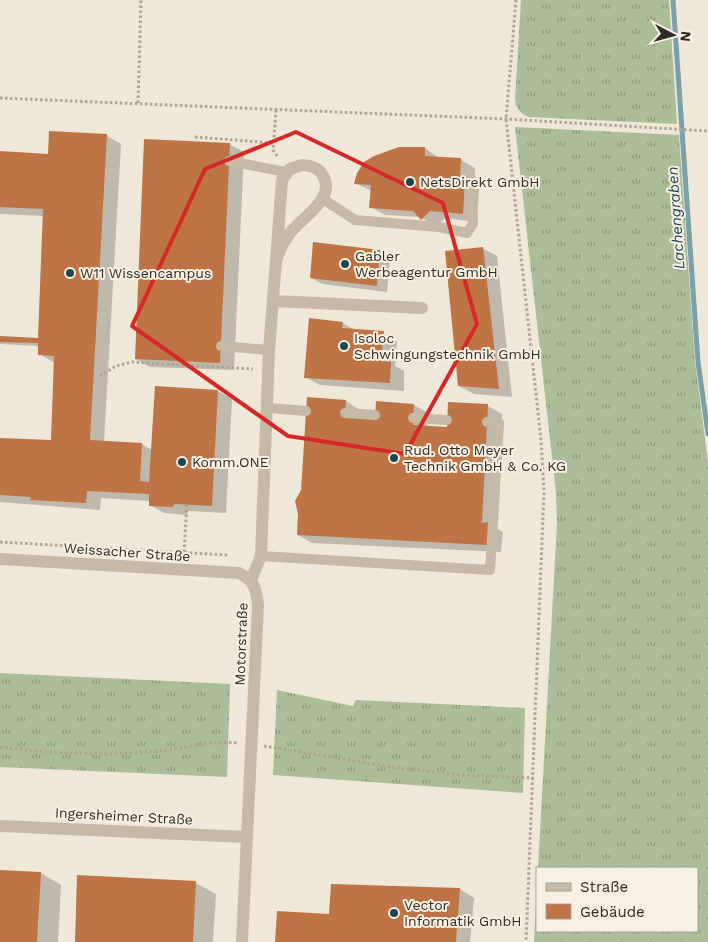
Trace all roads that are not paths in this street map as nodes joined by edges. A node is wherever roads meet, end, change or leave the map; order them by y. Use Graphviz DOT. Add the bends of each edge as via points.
graph roads {
  1 [pos="229,161"];
  2 [pos="288,171"];
  3 [pos="470,172"];
  4 [pos="323,199"];
  5 [pos="276,261"];
  6 [pos="274,301"];
  7 [pos="422,308"];
  8 [pos="221,346"];
  9 [pos="269,350"];
  10 [pos="269,408"];
  11 [pos="306,411"];
  12 [pos="345,413"];
  13 [pos="375,415"];
  14 [pos="414,418"];
  15 [pos="447,420"];
  16 [pos="487,422"];
  17 [pos="261,556"];
  18 [pos="0,559"];
  19 [pos="251,580"];
  20 [pos="0,826"];
  21 [pos="247,837"];
  22 [pos="242,942"];
  1 -- 2 [label="lane"];
  2 -- 4 [label="street" via="302,164 319,170 326,186"];
  2 -- 5 [label="street" via="281,184"];
  3 -- 4 [label="lane" via="473,224 467,233 439,227 355,220"];
  4 -- 5 [label="street" via="290,233"];
  5 -- 6 [label="street"];
  6 -- 7 [label="street"];
  6 -- 9 [label="street"];
  8 -- 9 [label="lane"];
  9 -- 10 [label="street"];
  10 -- 11 [label="lane"];
  10 -- 17 [label="street"];
  12 -- 13 [label="lane"];
  14 -- 15 [label="lane"];
  16 -- 17 [label="lane" via="499,423 490,570"];
  17 -- 19 [label="street"];
  18 -- 19 [label="street, Weissacher Straße" via="239,573"];
  19 -- 21 [label="street, Motorstraße" via="256,587 258,605"];
  20 -- 21 [label="street, Ingersheimer Straße"];
  21 -- 22 [label="street, Motorstraße"];
}
